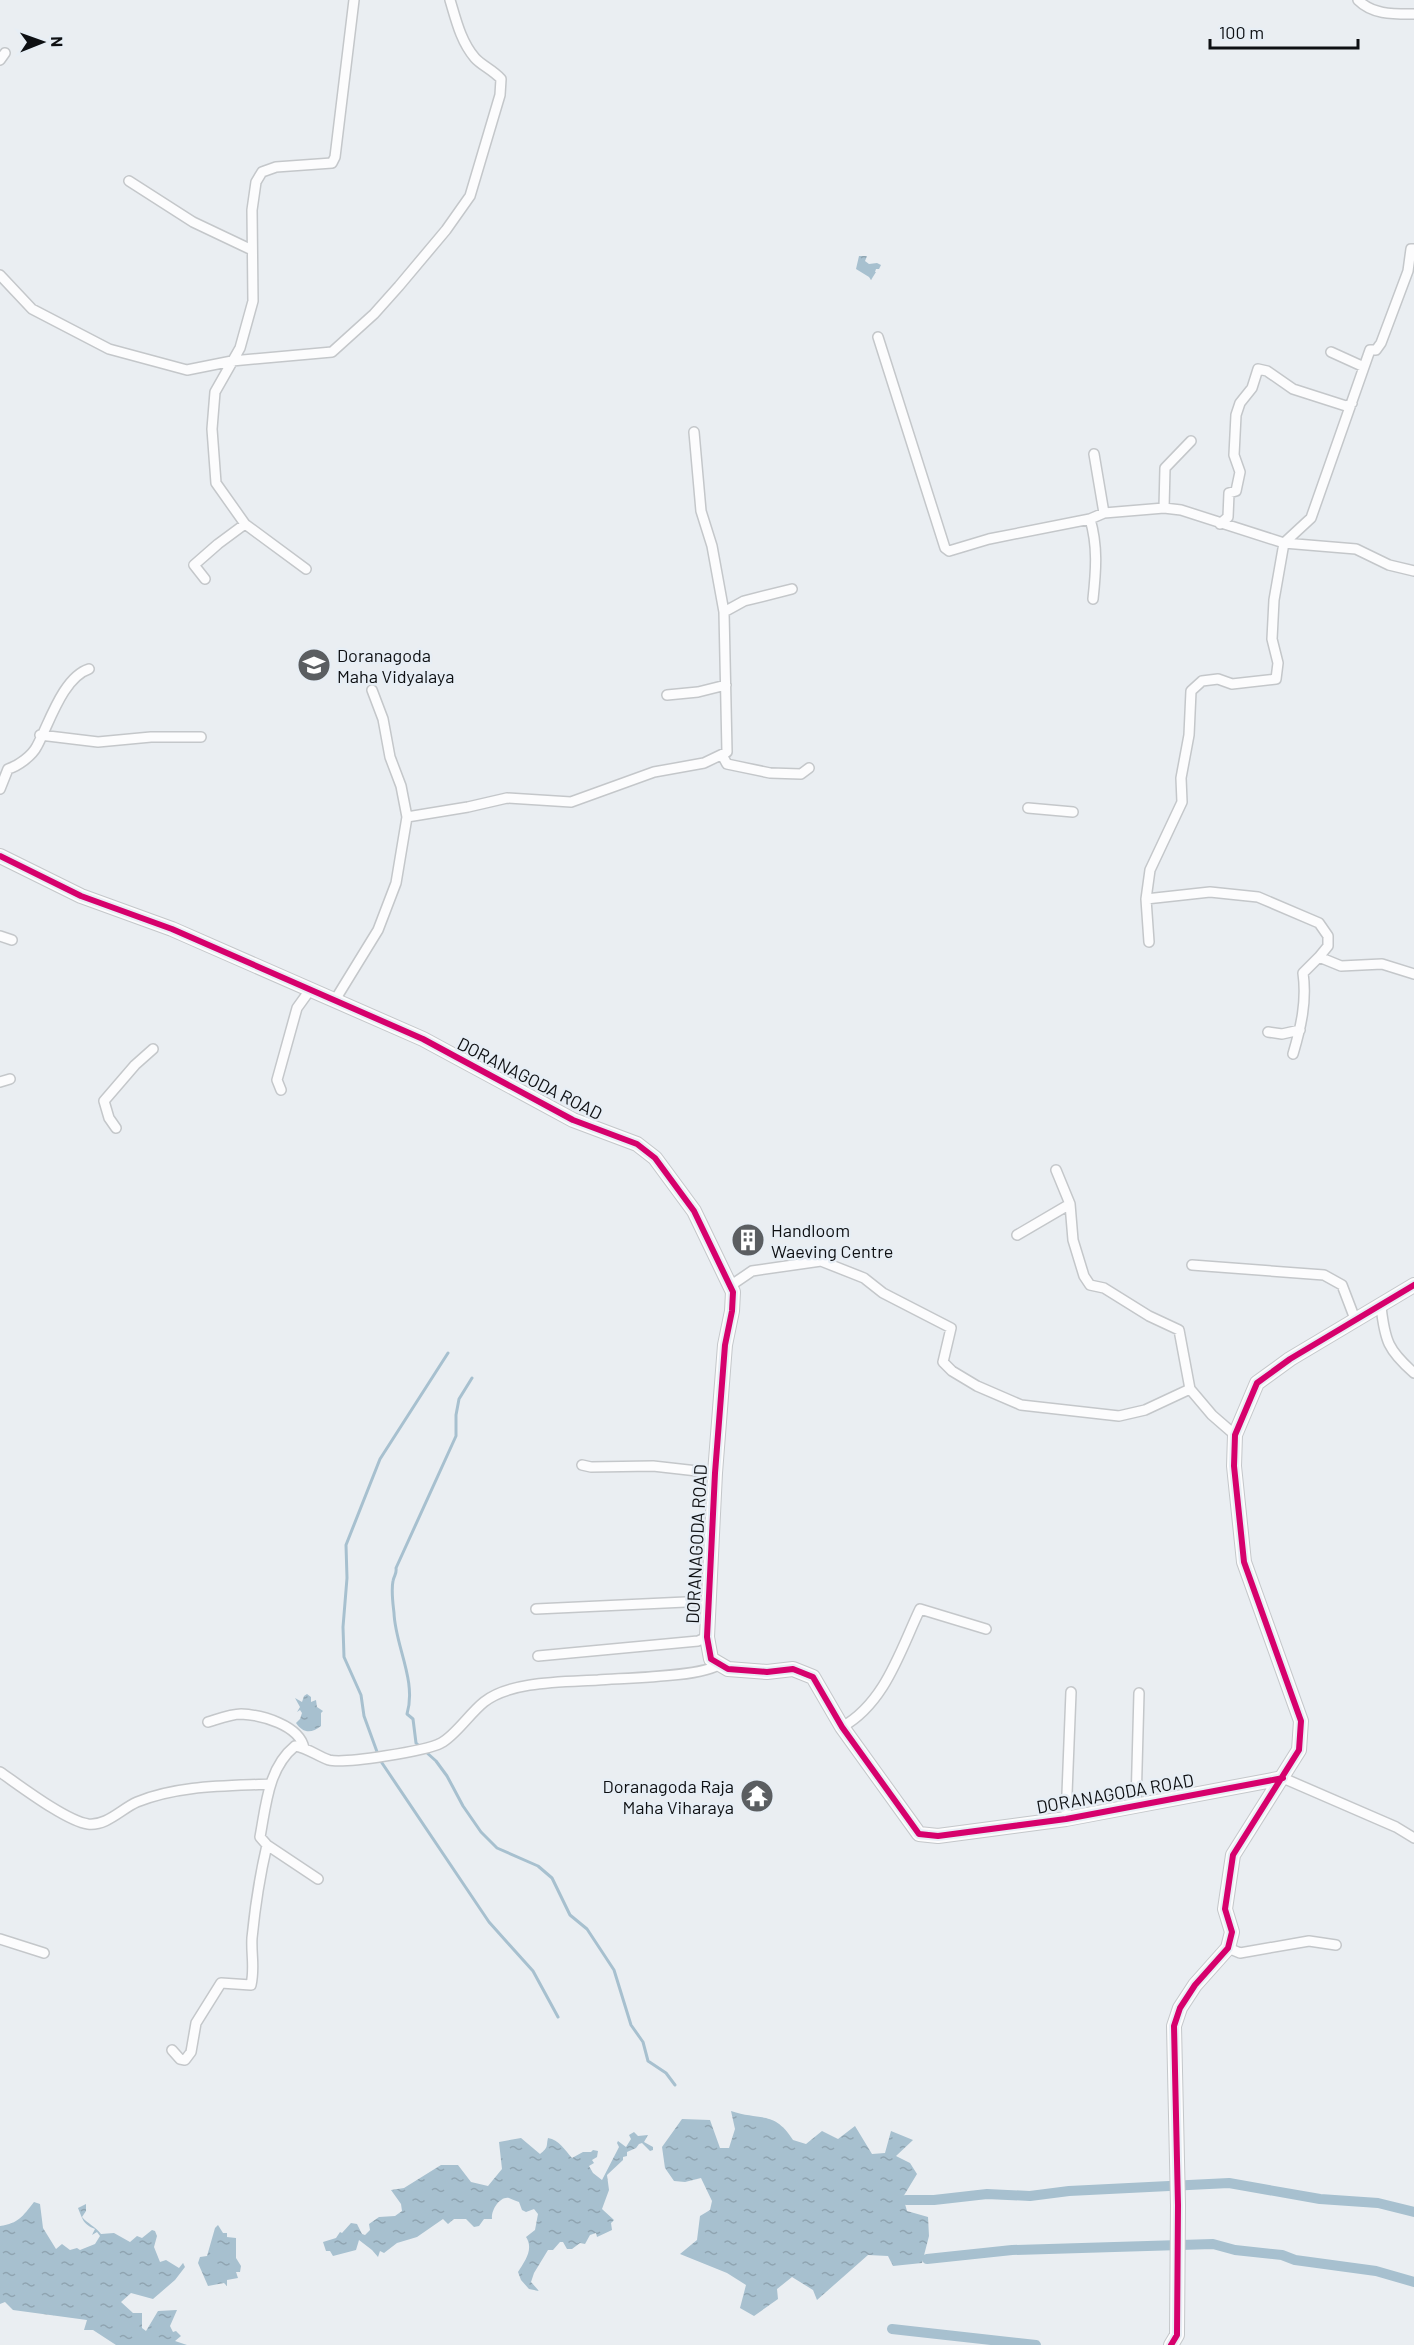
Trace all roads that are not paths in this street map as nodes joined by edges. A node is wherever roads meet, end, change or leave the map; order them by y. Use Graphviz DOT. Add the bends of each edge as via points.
graph roads {
  1 [pos="354,0"];
  2 [pos="450,0"];
  3 [pos="1358,0"];
  4 [pos="1414,14"];
  5 [pos="129,181"];
  6 [pos="1414,249"];
  7 [pos="252,250"];
  8 [pos="0,275"];
  9 [pos="878,336"];
  10 [pos="1331,352"];
  11 [pos="232,362"];
  12 [pos="1364,367"];
  13 [pos="1352,403"];
  14 [pos="694,432"];
  15 [pos="1191,441"];
  16 [pos="1094,454"];
  17 [pos="1164,508"];
  18 [pos="1104,513"];
  19 [pos="1090,519"];
  20 [pos="244,524"];
  21 [pos="1220,524"];
  22 [pos="1284,543"];
  23 [pos="306,569"];
  24 [pos="1414,572"];
  25 [pos="205,579"];
  26 [pos="792,589"];
  27 [pos="1094,598"];
  28 [pos="724,612"];
  29 [pos="89,669"];
  30 [pos="726,685"];
  31 [pos="372,690"];
  32 [pos="667,695"];
  33 [pos="40,735"];
  34 [pos="201,737"];
  35 [pos="723,755"];
  36 [pos="809,768"];
  37 [pos="0,789"];
  38 [pos="1028,808"];
  39 [pos="1073,812"];
  40 [pos="407,817"];
  41 [pos="0,856"];
  42 [pos="1146,899"];
  43 [pos="0,936"];
  44 [pos="12,940"];
  45 [pos="1149,942"];
  46 [pos="1319,957"];
  47 [pos="1414,974"];
  48 [pos="310,990"];
  49 [pos="335,1000"];
  50 [pos="1300,1030"];
  51 [pos="1268,1032"];
  52 [pos="153,1049"];
  53 [pos="1293,1054"];
  54 [pos="281,1090"];
  55 [pos="116,1128"];
  56 [pos="1056,1170"];
  57 [pos="1070,1204"];
  58 [pos="1017,1235"];
  59 [pos="1192,1265"];
  60 [pos="1414,1285"];
  61 [pos="730,1286"];
  62 [pos="1381,1307"];
  63 [pos="1355,1319"];
  64 [pos="1414,1373"];
  65 [pos="1190,1389"];
  66 [pos="1235,1435"];
  67 [pos="582,1465"];
  68 [pos="715,1473"];
  69 [pos="707,1601"];
  70 [pos="536,1609"];
  71 [pos="986,1629"];
  72 [pos="706,1637"];
  73 [pos="538,1656"];
  74 [pos="719,1664"];
  75 [pos="1071,1692"];
  76 [pos="1139,1693"];
  77 [pos="208,1722"];
  78 [pos="842,1726"];
  79 [pos="304,1748"];
  80 [pos="0,1772"];
  81 [pos="1283,1778"];
  82 [pos="270,1784"];
  83 [pos="1136,1805"];
  84 [pos="1066,1819"];
  85 [pos="1414,1838"];
  86 [pos="267,1845"];
  87 [pos="318,1879"];
  88 [pos="0,1939"];
  89 [pos="1336,1945"];
  90 [pos="1228,1948"];
  91 [pos="44,1953"];
  92 [pos="172,2050"];
  93 [pos="1171,2345"];
  1 -- 7 [label="street" via="335,156 332,163 276,167 262,172 256,182"];
  2 -- 11 [label="street" via="459,31 476,59 501,79 500,95 470,196 427,254 374,314 332,352"];
  3 -- 4 [label="street" via="1365,7 1385,13"];
  5 -- 7 [label="street" via="193,222"];
  6 -- 12 [label="street" via="1381,343 1376,350 1370,350"];
  7 -- 11 [label="street" via="253,301 244,337"];
  8 -- 11 [label="street" via="32,309 109,349 187,370"];
  9 -- 19 [label="street" via="945,548 949,551"];
  10 -- 12 [label="street"];
  11 -- 20 [label="street" via="215,392 212,429 216,483"];
  12 -- 13 [label="street"];
  13 -- 21 [label="street" via="1347,406 1293,389 1258,369 1252,388 1238,409 1236,491 1229,493 1228,517"];
  13 -- 22 [label="street" via="1311,518"];
  14 -- 28 [label="street" via="701,511"];
  15 -- 17 [label="street" via="1164,468"];
  16 -- 18 [label="street"];
  17 -- 18 [label="street"];
  17 -- 21 [label="street"];
  18 -- 19 [label="street"];
  19 -- 27 [label="street" via="1097,561"];
  20 -- 23 [label="street"];
  20 -- 25 [label="street" via="194,566"];
  21 -- 22 [label="street"];
  22 -- 24 [label="street" via="1356,549"];
  22 -- 42 [label="street" via="1274,600 1276,680 1232,684 1218,679 1202,681 1191,691 1182,802 1150,870"];
  26 -- 28 [label="street" via="744,601"];
  28 -- 30 [label="street"];
  29 -- 33 [label="street" via="81,671 66,690"];
  30 -- 32 [label="street"];
  30 -- 35 [label="street" via="727,752"];
  31 -- 40 [label="street"];
  33 -- 34 [label="street" via="98,742"];
  33 -- 37 [label="street" via="37,747 17,766 8,769"];
  35 -- 36 [label="street" via="727,764 770,773 801,774"];
  35 -- 40 [label="street" via="704,763 654,772 571,802 507,798"];
  38 -- 39 [label="street"];
  40 -- 49 [label="street" via="396,883 378,930"];
  41 -- 48 [label="street, DORANAGODA ROAD" via="81,896 172,929"];
  42 -- 45 [label="street"];
  42 -- 46 [label="street" via="1210,891 1258,897 1319,923 1328,936 1328,946"];
  43 -- 44 [label="street"];
  46 -- 47 [label="street" via="1341,966 1382,964"];
  46 -- 50 [label="street" via="1303,973"];
  48 -- 49 [label="street, DORANAGODA ROAD"];
  48 -- 54 [label="street" via="297,1008 278,1080"];
  49 -- 61 [label="street, DORANAGODA ROAD" via="423,1039 573,1120 636,1144 655,1158 694,1211"];
  50 -- 51 [label="street"];
  50 -- 53 [label="street"];
  52 -- 55 [label="street" via="104,1101"];
  56 -- 57 [label="street"];
  57 -- 58 [label="street"];
  57 -- 65 [label="street" via="1073,1240 1084,1276 1090,1285 1104,1288 1179,1330"];
  59 -- 63 [label="street" via="1324,1275 1342,1285"];
  60 -- 62 [label="street"];
  61 -- 65 [label="street" via="752,1271 821,1261 864,1278 883,1293 951,1328 943,1362 952,1371 1021,1405 1119,1416 1145,1410"];
  61 -- 68 [label="street, DORANAGODA ROAD" via="732,1311 725,1345"];
  62 -- 63 [label="street"];
  62 -- 64 [label="street" via="1384,1337 1397,1358"];
  63 -- 66 [label="street" via="1257,1383"];
  65 -- 66 [label="street"];
  66 -- 81 [label="street" via="1234,1466 1244,1562 1301,1721 1299,1750"];
  67 -- 68 [label="street" via="652,1466"];
  68 -- 69 [label="street, DORANAGODA ROAD"];
  69 -- 70 [label="street"];
  69 -- 72 [label="street, DORANAGODA ROAD"];
  71 -- 78 [label="street" via="920,1609 882,1689 858,1718"];
  72 -- 73 [label="street" via="698,1641"];
  72 -- 74 [label="street, DORANAGODA ROAD" via="711,1659"];
  74 -- 78 [label="street, DORANAGODA ROAD" via="728,1670 793,1670 813,1677"];
  74 -- 79 [label="street" via="683,1673 545,1684 494,1695 442,1743 421,1749 345,1761 330,1760"];
  75 -- 84 [label="street"];
  76 -- 83 [label="street"];
  77 -- 79 [label="street" via="240,1714 281,1722 302,1740"];
  78 -- 84 [label="street, DORANAGODA ROAD" via="920,1834 938,1836"];
  79 -- 82 [label="street" via="295,1746 282,1756"];
  80 -- 82 [label="street" via="59,1811 89,1824 100,1823 139,1801 173,1791"];
  81 -- 83 [label="street, DORANAGODA ROAD"];
  81 -- 85 [label="street"];
  81 -- 90 [label="street" via="1233,1855 1225,1909 1232,1932"];
  82 -- 86 [label="street" via="260,1837"];
  83 -- 84 [label="street, DORANAGODA ROAD"];
  86 -- 87 [label="street"];
  86 -- 92 [label="street" via="256,1904 250,1985 221,1983 196,2023 191,2052 185,2060"];
  88 -- 91 [label="street"];
  89 -- 90 [label="street" via="1309,1941 1240,1953"];
  90 -- 93 [label="street" via="1195,1984 1174,2026 1177,2335"];
}
